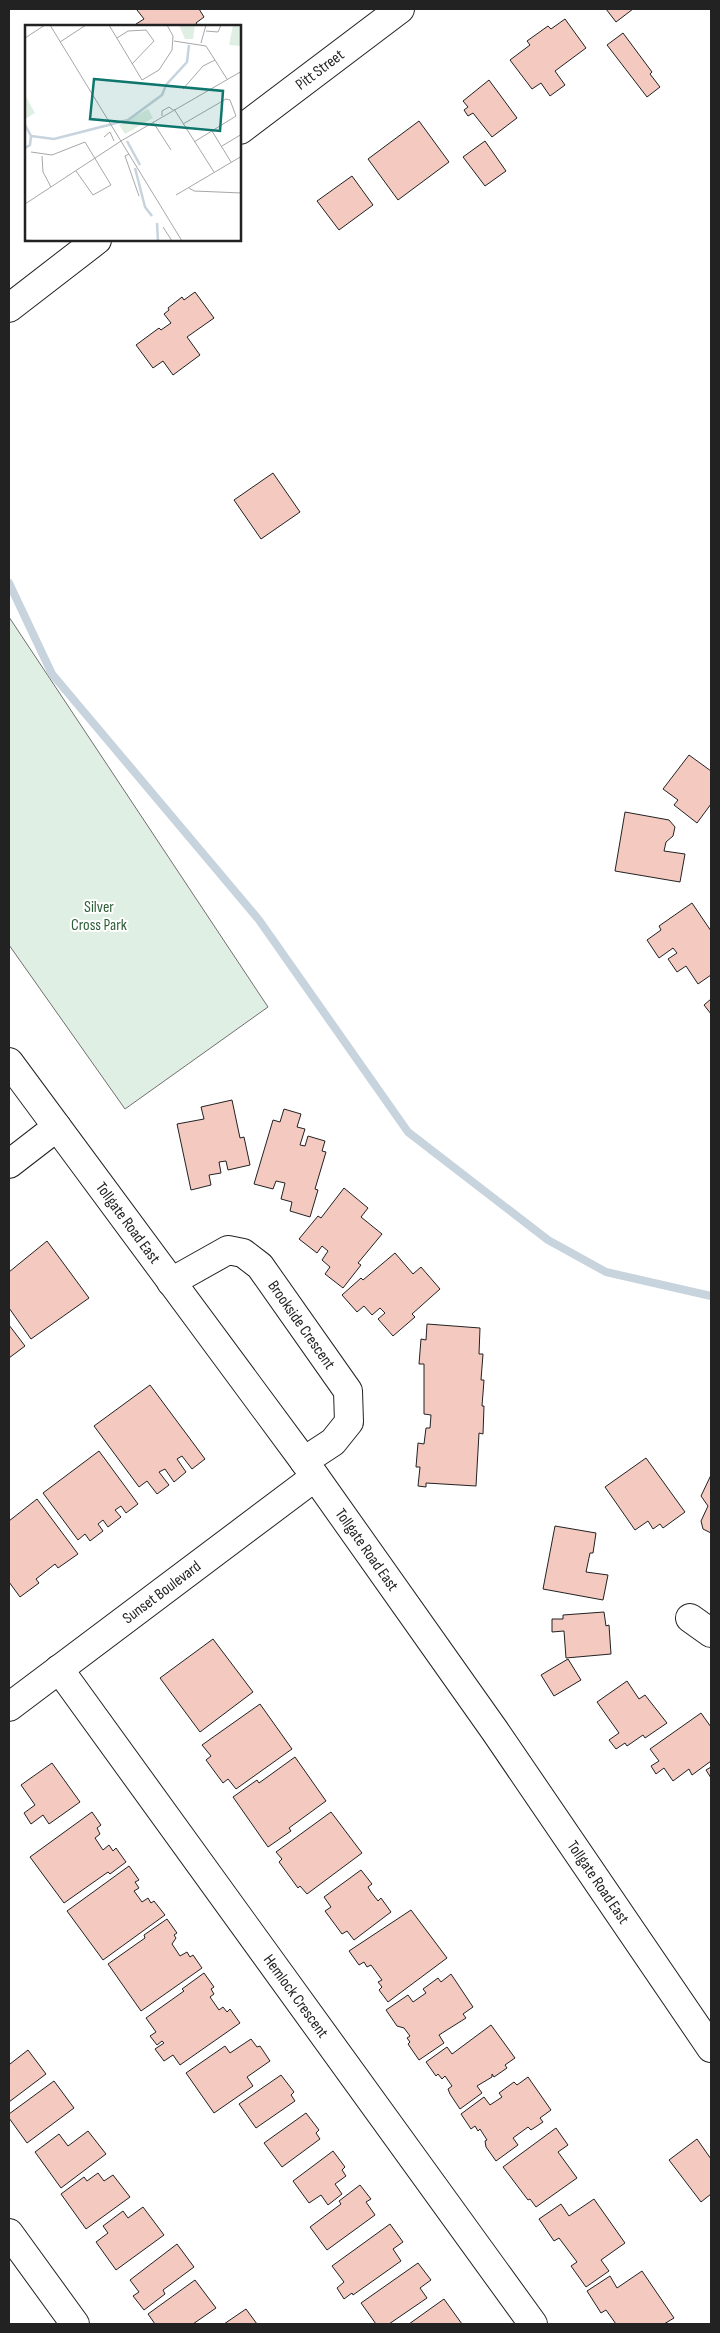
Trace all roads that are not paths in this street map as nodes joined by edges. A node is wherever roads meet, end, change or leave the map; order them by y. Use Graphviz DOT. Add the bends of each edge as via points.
graph roads {
  1 [pos="400,9"];
  2 [pos="241,129"];
  3 [pos="96,241"];
  4 [pos="9,308"];
  5 [pos="9,1062"];
  6 [pos="57,1128"];
  7 [pos="9,1164"];
  8 [pos="171,1282"];
  9 [pos="309,1469"];
  10 [pos="59,1669"];
  11 [pos="9,1707"];
  12 [pos="711,2048"];
  13 [pos="9,2233"];
  14 [pos="75,2324"];
  15 [pos="533,2324"];
  1 -- 2 [label="street, Pitt Street"];
  3 -- 4 [label="street"];
  5 -- 6 [label="street, Tollgate Road East"];
  6 -- 7 [label="street"];
  6 -- 8 [label="street, Tollgate Road East"];
  8 -- 9 [label="street, Tollgate Road East"];
  8 -- 9 [label="street, Brookside Crescent" via="228,1250 243,1253 260,1266 348,1391 349,1422"];
  9 -- 10 [label="street, Sunset Boulevard"];
  9 -- 12 [label="street, Tollgate Road East" via="495,1731"];
  10 -- 11 [label="street, Sunset Boulevard"];
  10 -- 15 [label="street, Hemlock Crescent"];
  13 -- 14 [label="street"];
}
